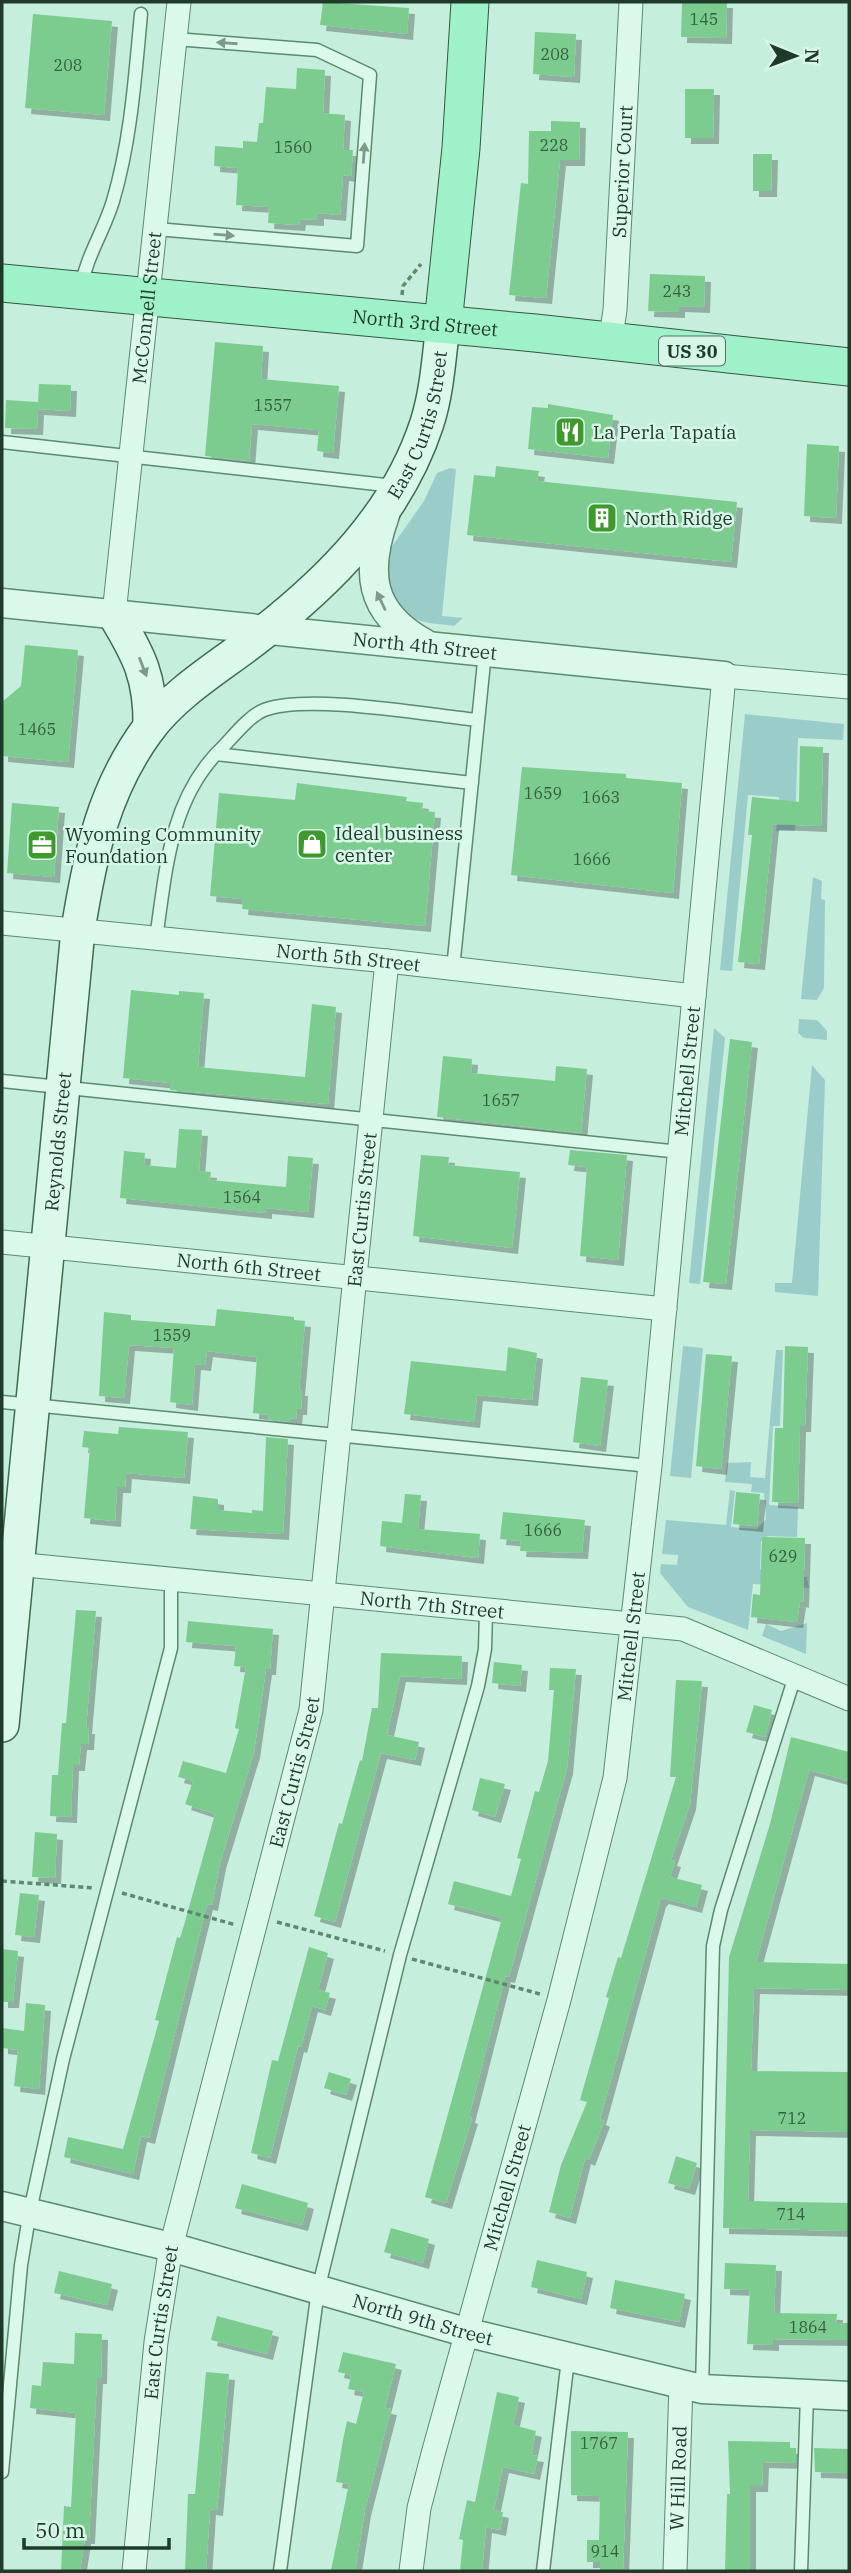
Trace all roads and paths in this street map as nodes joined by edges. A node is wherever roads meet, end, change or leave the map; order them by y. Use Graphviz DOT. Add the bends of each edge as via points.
graph roads {
  1 [pos="179,2"];
  2 [pos="470,2"];
  3 [pos="631,2"];
  4 [pos="141,13"];
  5 [pos="175,40"];
  6 [pos="156,229"];
  7 [pos="2,283"];
  8 [pos="80,290"];
  9 [pos="149,296"];
  10 [pos="443,324"];
  11 [pos="610,343"];
  12 [pos="849,367"];
  13 [pos="2,443"];
  14 [pos="132,455"];
  15 [pos="393,498"];
  16 [pos="2,603"];
  17 [pos="114,614"];
  18 [pos="268,629"];
  19 [pos="430,646"];
  20 [pos="485,652"];
  21 [pos="724,676"];
  22 [pos="849,687"];
  23 [pos="478,720"];
  24 [pos="150,727"];
  25 [pos="216,754"];
  26 [pos="472,783"];
  27 [pos="2,923"];
  28 [pos="78,930"];
  29 [pos="156,938"];
  30 [pos="387,961"];
  31 [pos="453,969"];
  32 [pos="694,996"];
  33 [pos="2,1081"];
  34 [pos="65,1087"];
  35 [pos="370,1119"];
  36 [pos="680,1152"];
  37 [pos="2,1242"];
  38 [pos="48,1246"];
  39 [pos="353,1276"];
  40 [pos="665,1309"];
  41 [pos="18,1404"];
  42 [pos="338,1434"];
  43 [pos="650,1466"];
  44 [pos="10,1563"];
  45 [pos="170,1579"];
  46 [pos="323,1594"];
  47 [pos="486,1611"];
  48 [pos="633,1626"];
  49 [pos="795,1676"];
  50 [pos="849,1699"];
  51 [pos="2,1725"];
  52 [pos="2,1881"];
  53 [pos="109,1889"];
  54 [pos="251,1930"];
  55 [pos="2,2206"];
  56 [pos="30,2211"];
  57 [pos="171,2247"];
  58 [pos="318,2290"];
  59 [pos="465,2332"];
  60 [pos="568,2359"];
  61 [pos="691,2387"];
  62 [pos="807,2396"];
  63 [pos="849,2396"];
  64 [pos="2,2472"];
  65 [pos="134,2571"];
  66 [pos="280,2571"];
  67 [pos="411,2571"];
  68 [pos="543,2571"];
  69 [pos="675,2571"];
  70 [pos="801,2571"];
  1 -- 5 [label="street, McConnell Street"];
  2 -- 10 [label="main road, East Curtis Street"];
  3 -- 11 [label="street, Superior Court"];
  4 -- 8 [label="lane" via="131,124 113,202 87,259"];
  5 -- 6 [label="street, McConnell Street"];
  6 -- 5 [label="lane, one-way" via="357,246 370,75 317,50"];
  6 -- 9 [label="street, McConnell Street"];
  7 -- 8 [label="main road, North 3rd Street"];
  8 -- 9 [label="main road, North 3rd Street"];
  9 -- 10 [label="main road, North 3rd Street"];
  9 -- 14 [label="street, McConnell Street"];
  10 -- 11 [label="main road, North 3rd Street / US 30"];
  10 -- 15 [label="main road, East Curtis Street" via="428,422"];
  11 -- 12 [label="main road, North 3rd Street / US 30"];
  13 -- 14 [label="lane"];
  14 -- 15 [label="lane"];
  14 -- 17 [label="street, McConnell Street"];
  15 -- 18 [label="main road, East Curtis Street" via="356,548"];
  19 -- 15 [label="street, one-way" via="389,617 373,581 375,543"];
  16 -- 17 [label="street, North 4th Street"];
  17 -- 18 [label="street, North 4th Street"];
  17 -- 24 [label="main road, one-way" via="148,680"];
  18 -- 19 [label="street, North 4th Street"];
  18 -- 24 [label="main road, Reynolds Street"];
  19 -- 20 [label="street, North 4th Street"];
  20 -- 21 [label="street, North 4th Street"];
  20 -- 23 [label="lane"];
  21 -- 22 [label="street, North 4th Street"];
  21 -- 32 [label="street, Mitchell Street"];
  23 -- 25 [label="lane" via="282,705 261,711"];
  23 -- 26 [label="lane"];
  24 -- 28 [label="main road, Reynolds Street" via="111,791 91,852"];
  25 -- 26 [label="lane"];
  25 -- 29 [label="lane" via="186,795 172,835"];
  26 -- 31 [label="lane"];
  27 -- 28 [label="street, North 5th Street"];
  28 -- 29 [label="street, North 5th Street"];
  28 -- 34 [label="main road, Reynolds Street"];
  29 -- 30 [label="street, North 5th Street"];
  30 -- 31 [label="street, North 5th Street"];
  30 -- 35 [label="street, East Curtis Street"];
  31 -- 32 [label="street, North 5th Street"];
  32 -- 36 [label="street, Mitchell Street"];
  33 -- 34 [label="lane"];
  34 -- 35 [label="lane"];
  34 -- 38 [label="main road, Reynolds Street"];
  35 -- 36 [label="lane"];
  35 -- 39 [label="street, East Curtis Street"];
  36 -- 40 [label="street, Mitchell Street"];
  37 -- 38 [label="street, North 6th Street"];
  38 -- 39 [label="street, North 6th Street"];
  38 -- 41 [label="main road, Reynolds Street"];
  39 -- 40 [label="street, North 6th Street"];
  39 -- 42 [label="street, East Curtis Street"];
  40 -- 43 [label="street, Mitchell Street"];
  41 -- 42 [label="lane"];
  41 -- 44 [label="main road, Reynolds Street"];
  42 -- 43 [label="lane"];
  42 -- 46 [label="street, East Curtis Street"];
  43 -- 48 [label="street, Mitchell Street"];
  44 -- 45 [label="street, North 7th Street"];
  44 -- 51 [label="main road, Reynolds Street"];
  45 -- 46 [label="street, North 7th Street"];
  45 -- 53 [label="lane" via="171,1648"];
  46 -- 47 [label="street, North 7th Street"];
  46 -- 54 [label="street, East Curtis Street" via="311,1710"];
  47 -- 48 [label="street, North 7th Street"];
  47 -- 58 [label="lane" via="478,1686 404,1942"];
  48 -- 49 [label="street, North 7th Street" via="683,1629"];
  48 -- 59 [label="street, Mitchell Street" via="615,1778"];
  49 -- 50 [label="street, North 7th Street"];
  49 -- 61 [label="lane" via="713,1946"];
  52 -- 53 [label="path"];
  53 -- 54 [label="path"];
  53 -- 56 [label="lane" via="63,2059"];
  54 -- 57 [label="street, East Curtis Street"];
  55 -- 56 [label="street, North 9th Street"];
  56 -- 57 [label="street, North 9th Street"];
  56 -- 64 [label="lane"];
  57 -- 58 [label="street, North 9th Street"];
  57 -- 65 [label="street, East Curtis Street" via="156,2342"];
  58 -- 59 [label="street, North 9th Street"];
  58 -- 66 [label="lane"];
  59 -- 60 [label="street, North 9th Street"];
  59 -- 67 [label="street, Mitchell Street" via="419,2508"];
  60 -- 61 [label="street, North 9th Street"];
  60 -- 68 [label="lane"];
  61 -- 62 [label="street, North 9th Street"];
  61 -- 69 [label="street, W Hill Road"];
  62 -- 63 [label="street, North 9th Street"];
  62 -- 70 [label="lane"];
}
